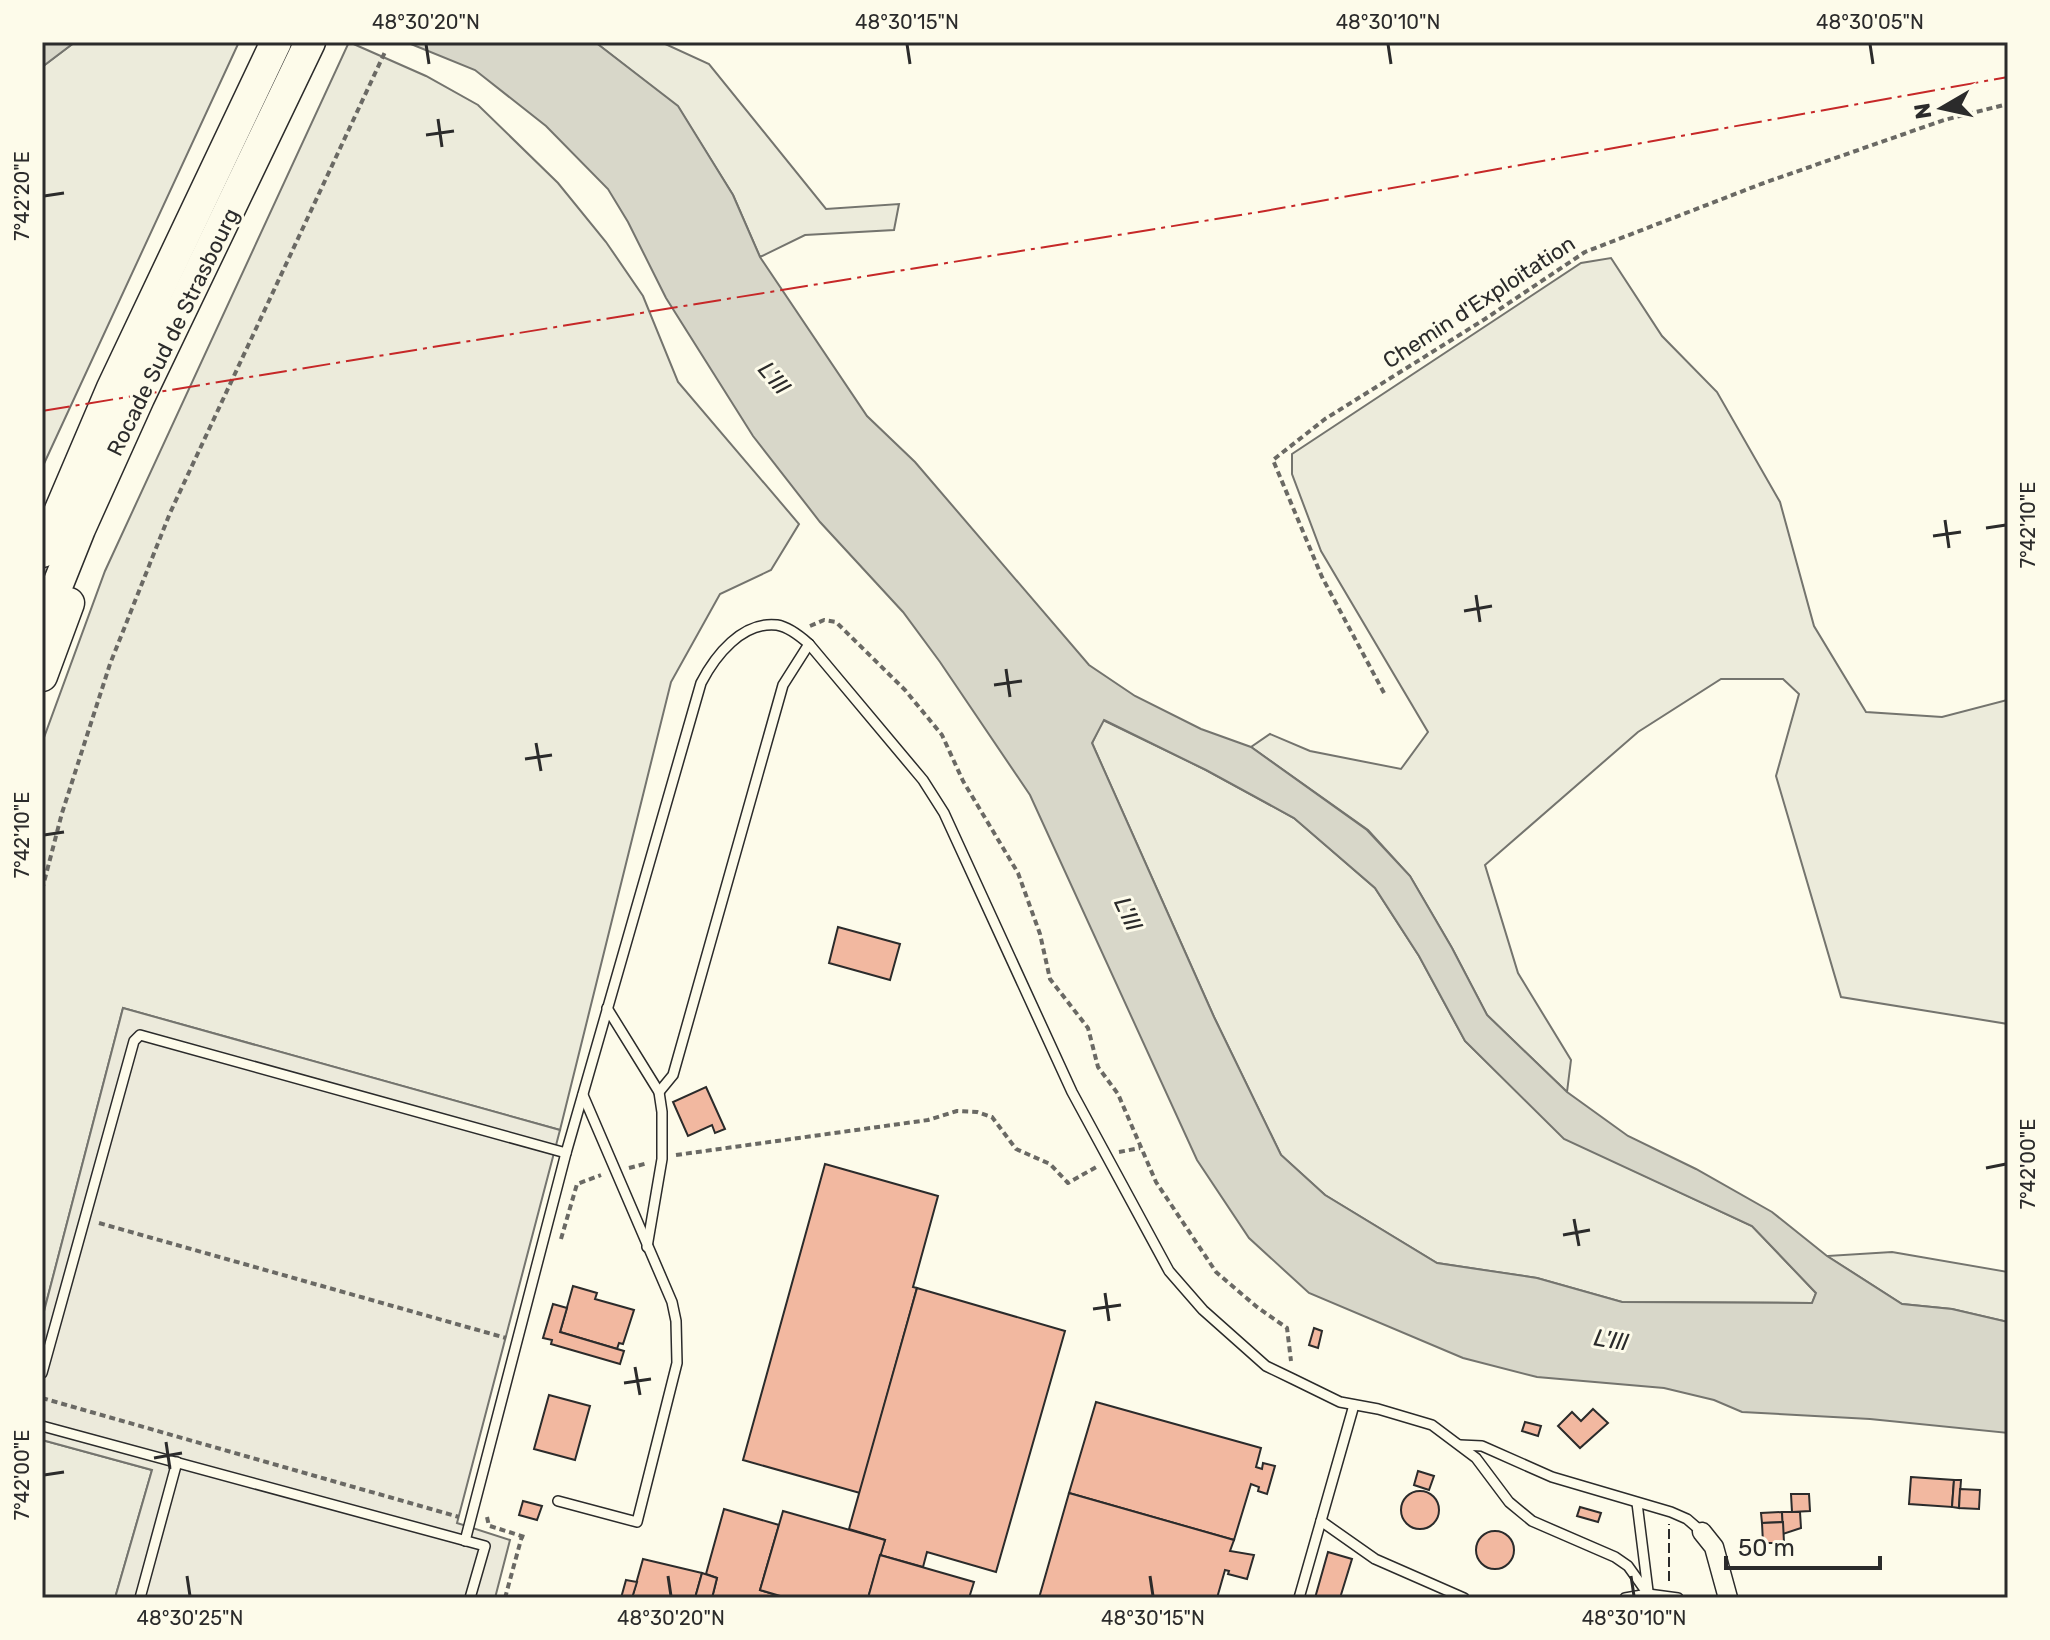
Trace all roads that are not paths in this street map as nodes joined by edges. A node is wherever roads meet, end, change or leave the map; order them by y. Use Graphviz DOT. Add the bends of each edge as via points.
graph roads {
  1 [pos="276,42"];
  2 [pos="309,46"];
  3 [pos="80,529"];
  4 [pos="42,552"];
  5 [pos="42,624"];
  6 [pos="809,644"];
  7 [pos="42,676"];
  8 [pos="607,1008"];
  9 [pos="659,1092"];
  10 [pos="583,1095"];
  11 [pos="566,1153"];
  12 [pos="647,1247"];
  13 [pos="42,1373"];
  14 [pos="1354,1405"];
  15 [pos="42,1426"];
  16 [pos="1460,1445"];
  17 [pos="177,1462"];
  18 [pos="558,1501"];
  19 [pos="1637,1503"];
  20 [pos="1321,1521"];
  21 [pos="1702,1532"];
  22 [pos="465,1541"];
  23 [pos="1648,1596"];
  24 [pos="140,1598"];
  25 [pos="470,1598"];
  26 [pos="1299,1598"];
  27 [pos="1464,1598"];
  28 [pos="1625,1598"];
  29 [pos="1678,1598"];
  30 [pos="1728,1598"];
  1 -- 4 [label="highway, Rocade Sud de Strasbourg" via="112,388"];
  2 -- 3 [label="highway, Rocade Sud de Strasbourg"];
  3 -- 5 [label="highway, Rocade Sud de Strasbourg"];
  3 -- 7 [label="highway" via="75,587"];
  6 -- 8 [label="lane" via="779,625 761,626 713,659 701,683"];
  6 -- 9 [label="lane" via="783,685 673,1075"];
  6 -- 14 [label="lane" via="923,780 944,813 1072,1092 1169,1271 1203,1310 1266,1366"];
  8 -- 9 [label="lane"];
  8 -- 10 [label="lane"];
  9 -- 12 [label="lane" via="662,1159"];
  10 -- 11 [label="lane"];
  10 -- 12 [label="lane"];
  11 -- 13 [label="lane" via="140,1035 134,1041"];
  11 -- 22 [label="lane"];
  12 -- 18 [label="lane" via="672,1302 677,1363 637,1522"];
  14 -- 16 [label="lane" via="1432,1425"];
  14 -- 20 [label="lane"];
  15 -- 17 [label="lane"];
  16 -- 19 [label="lane" via="1482,1446 1552,1477"];
  16 -- 23 [label="lane" via="1532,1521 1615,1557 1628,1566"];
  17 -- 22 [label="lane"];
  17 -- 24 [label="lane"];
  19 -- 21 [label="lane" via="1687,1519"];
  19 -- 23 [label="lane"];
  20 -- 26 [label="lane"];
  20 -- 27 [label="lane" via="1375,1559"];
  21 -- 30 [label="street" via="1714,1547"];
  22 -- 25 [label="lane" via="485,1546"];
  23 -- 28 [label="lane"];
  23 -- 29 [label="lane"];
}
